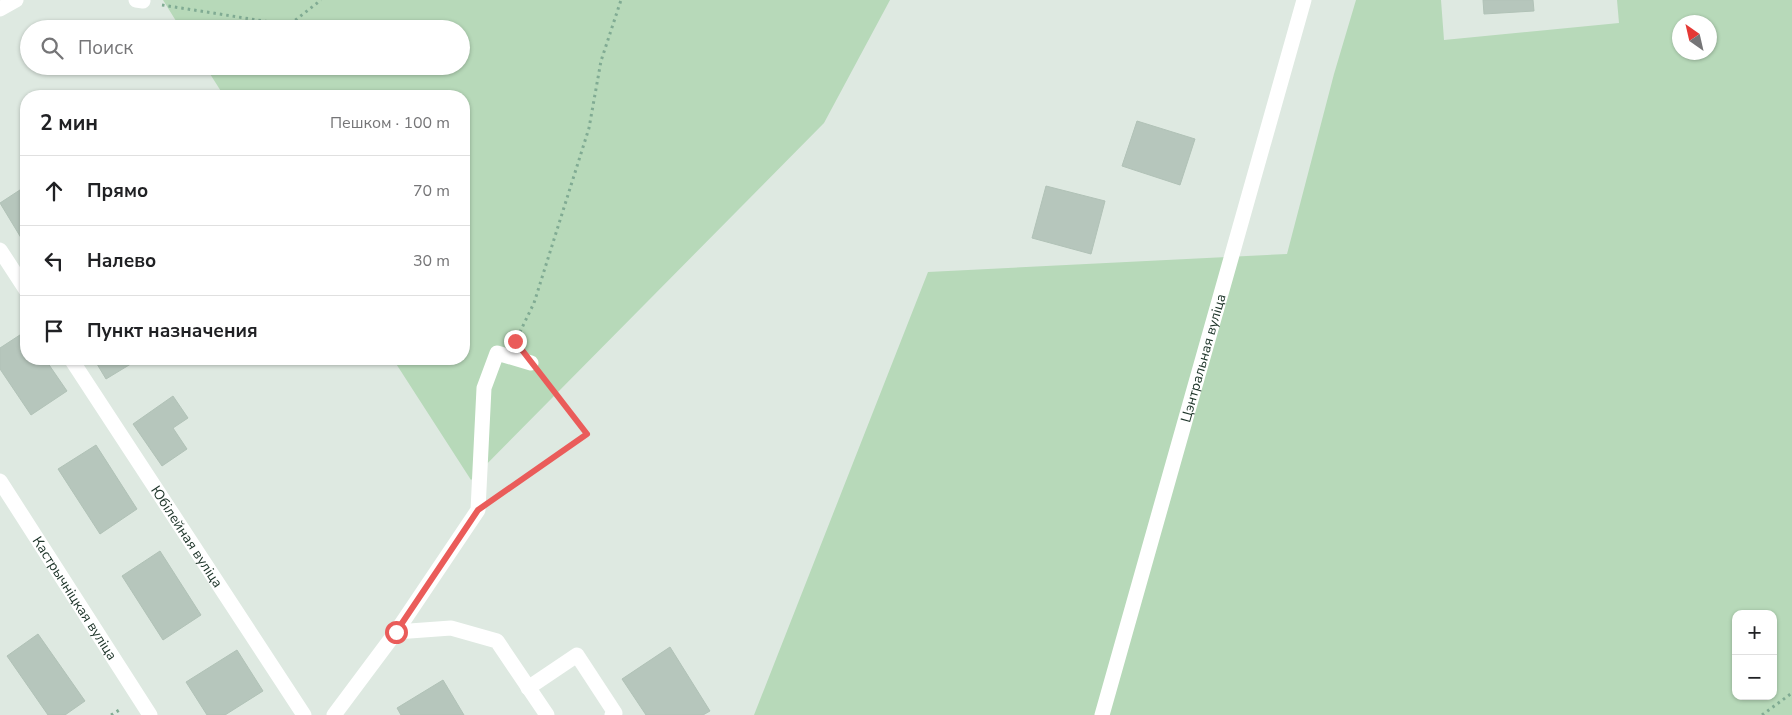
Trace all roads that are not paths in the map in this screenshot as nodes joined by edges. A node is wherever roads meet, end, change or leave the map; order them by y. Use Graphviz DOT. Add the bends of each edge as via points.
graph roads {
  1 [pos="16,0"];
  2 [pos="1304,0"];
  3 [pos="0,9"];
  4 [pos="0,250"];
  5 [pos="20,281"];
  6 [pos="531,362"];
  7 [pos="75,365"];
  8 [pos="0,480"];
  9 [pos="396,632"];
  10 [pos="528,688"];
  11 [pos="150,715"];
  12 [pos="304,715"];
  13 [pos="334,715"];
  14 [pos="547,715"];
  15 [pos="612,715"];
  16 [pos="1102,715"];
  1 -- 3 [label="street"];
  2 -- 16 [label="street, Цэнтральная вуліца"];
  4 -- 5 [label="street"];
  6 -- 9 [label="street" via="497,354 484,388 478,510"];
  7 -- 12 [label="street, Юбілейная вуліца"];
  8 -- 11 [label="street, Кастрычніцкая вуліца"];
  9 -- 10 [label="street" via="451,628 496,641"];
  9 -- 13 [label="street"];
  10 -- 14 [label="street"];
  10 -- 15 [label="street" via="577,655 615,713"];
}
